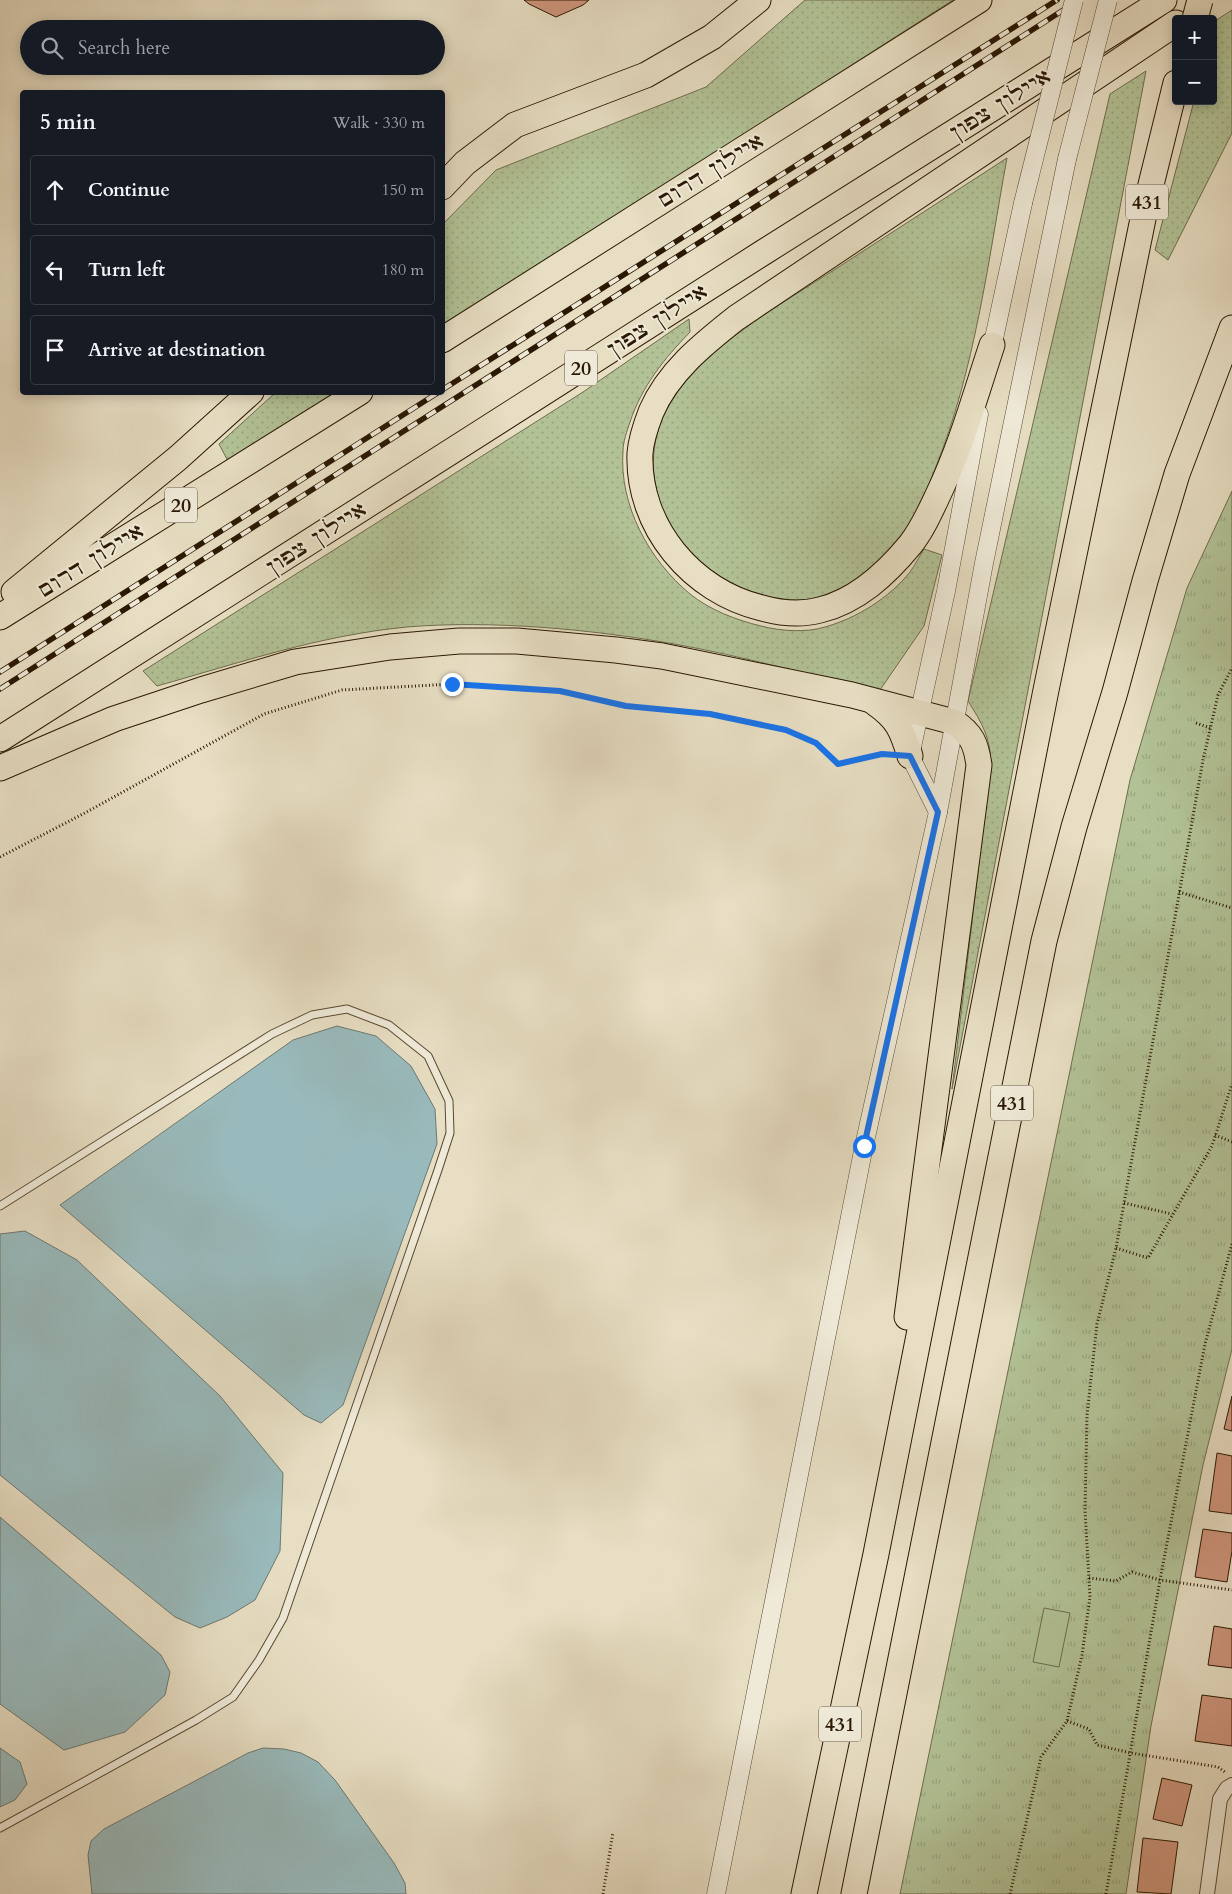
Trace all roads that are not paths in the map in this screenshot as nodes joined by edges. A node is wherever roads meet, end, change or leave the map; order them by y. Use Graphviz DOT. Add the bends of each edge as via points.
graph roads {
  1 [pos="758,0"];
  2 [pos="979,0"];
  3 [pos="1074,0"];
  4 [pos="1108,0"];
  5 [pos="1164,0"];
  6 [pos="1200,0"];
  7 [pos="1210,0"];
  8 [pos="1188,15"];
  9 [pos="1196,15"];
  10 [pos="1172,26"];
  11 [pos="1172,99"];
  12 [pos="445,184"];
  13 [pos="1232,328"];
  14 [pos="445,338"];
  15 [pos="992,345"];
  16 [pos="248,395"];
  17 [pos="355,395"];
  18 [pos="0,604"];
  19 [pos="0,617"];
  20 [pos="871,700"];
  21 [pos="919,713"];
  22 [pos="954,722"];
  23 [pos="0,739"];
  24 [pos="910,756"];
  25 [pos="0,768"];
  26 [pos="938,812"];
  27 [pos="0,1206"];
  28 [pos="947,1427"];
  29 [pos="876,1554"];
  30 [pos="1232,1785"];
  31 [pos="0,1828"];
  32 [pos="716,1894"];
  33 [pos="804,1894"];
  34 [pos="854,1894"];
  35 [pos="868,1894"];
  36 [pos="1207,1894"];
  1 -- 12 [label="highway" via="712,36 646,75 515,125 465,163"];
  2 -- 14 [label="highway, איילון דרום"];
  3 -- 15 [label="street, bridge" via="1023,203"];
  4 -- 22 [label="street, bridge" via="1067,159"];
  5 -- 23 [label="highway, איילון צפון / 20"];
  6 -- 9 [label="highway, bridge"];
  7 -- 8 [label="highway"];
  10 -- 15 [label="highway" via="736,318 685,362 651,413 640,452 644,491 658,528 678,557 700,580 735,600 775,612 807,612 856,595 884,574 923,525 953,463"];
  11 -- 29 [label="highway, 431" via="1143,218 1046,690"];
  13 -- 28 [label="highway, 431" via="1177,474 1051,913"];
  15 -- 21 [label="street" via="946,591"];
  16 -- 18 [label="highway" via="178,458"];
  17 -- 19 [label="highway, איילון דרום / 20"];
  20 -- 21 [label="highway"];
  20 -- 24 [label="highway" via="889,712 902,730"];
  20 -- 25 [label="highway" via="662,656 526,642 459,641 390,647 295,662 114,719"];
  21 -- 22 [label="highway"];
  21 -- 24 [label="street"];
  22 -- 26 [label="street"];
  22 -- 29 [label="highway" via="967,731 973,741 979,765"];
  24 -- 26 [label="street"];
  26 -- 32 [label="street" via="864,1146"];
  27 -- 31 [label="lane" via="272,1034 312,1015 347,1010 389,1025 428,1056 449,1101 450,1133 438,1170 283,1618 259,1660 233,1697"];
  28 -- 34 [label="highway, 431"];
  28 -- 35 [label="highway"];
  29 -- 33 [label="highway, 431"];
  30 -- 36 [label="street" via="1220,1800"];
}
